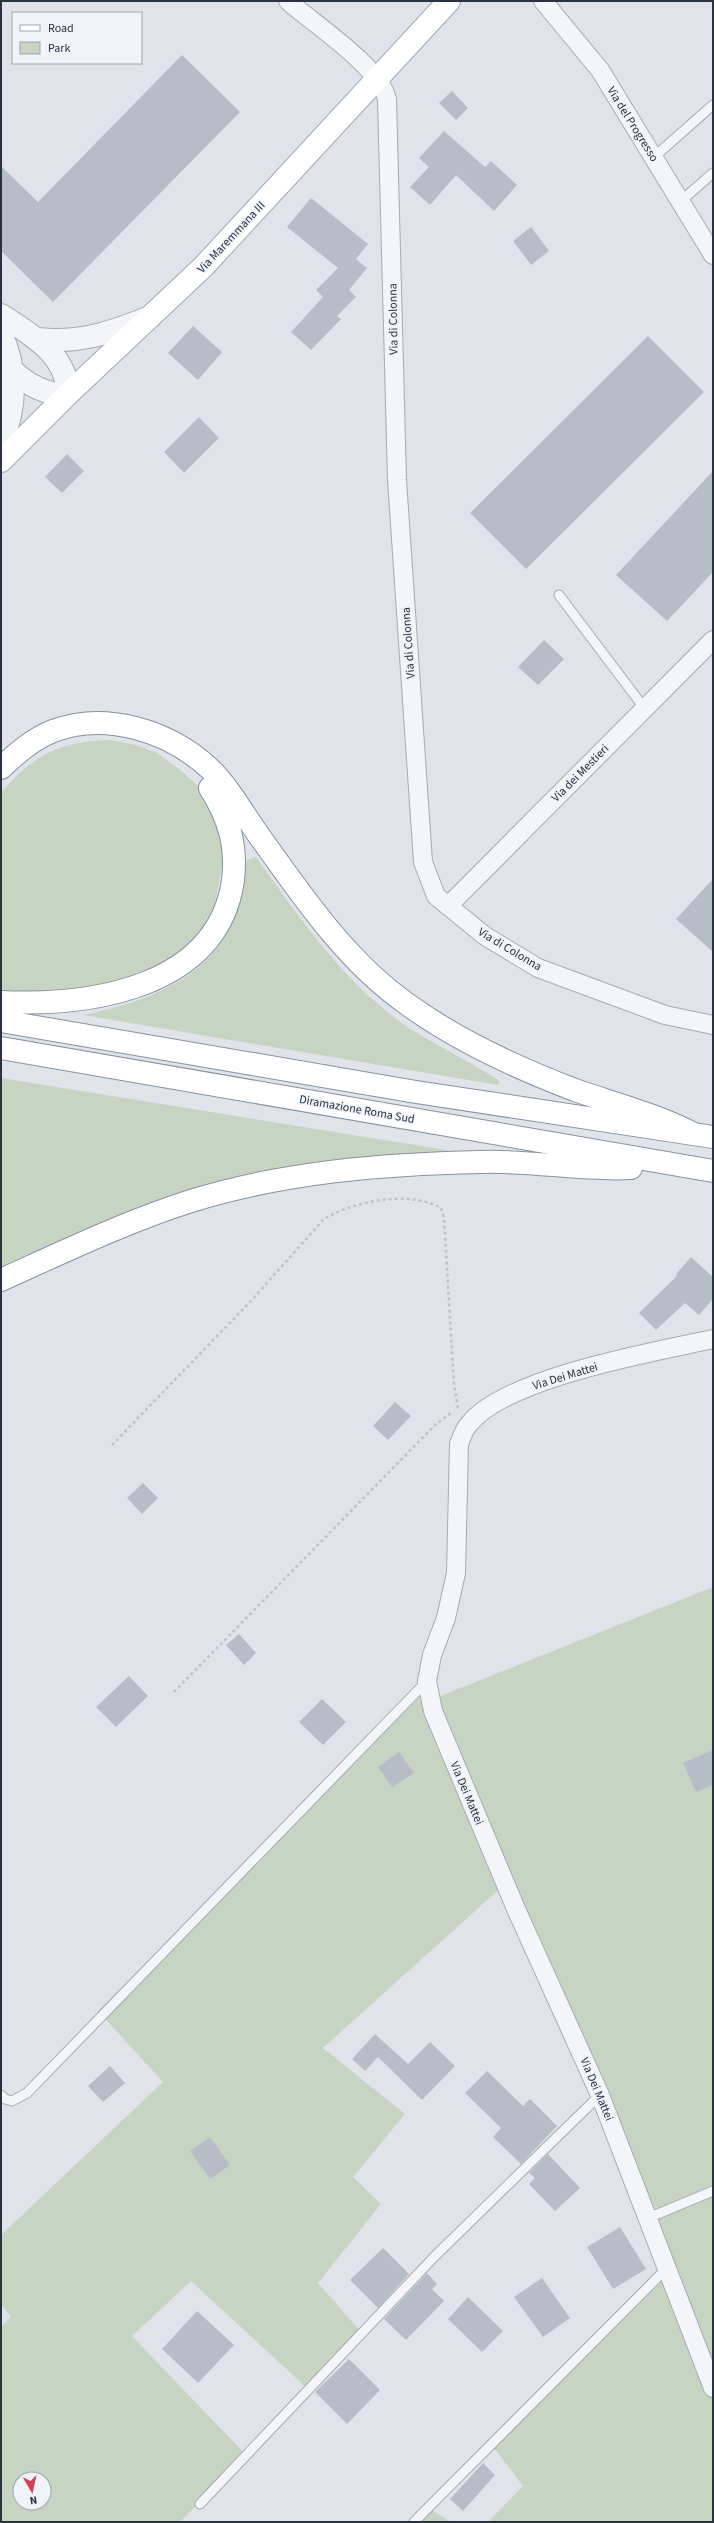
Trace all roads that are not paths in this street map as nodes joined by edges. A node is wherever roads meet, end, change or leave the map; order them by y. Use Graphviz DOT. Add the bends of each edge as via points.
graph roads {
  1 [pos="288,1"];
  2 [pos="449,1"];
  3 [pos="543,1"];
  4 [pos="378,79"];
  5 [pos="713,105"];
  6 [pos="654,157"];
  7 [pos="713,173"];
  8 [pos="681,201"];
  9 [pos="713,255"];
  10 [pos="1,315"];
  11 [pos="151,317"];
  12 [pos="1,334"];
  13 [pos="38,339"];
  14 [pos="12,370"];
  15 [pos="67,395"];
  16 [pos="1,442"];
  17 [pos="1,461"];
  18 [pos="559,595"];
  19 [pos="713,640"];
  20 [pos="645,708"];
  21 [pos="192,756"];
  22 [pos="1,768"];
  23 [pos="448,906"];
  24 [pos="1,1002"];
  25 [pos="1,1021"];
  26 [pos="713,1024"];
  27 [pos="1,1048"];
  28 [pos="702,1135"];
  29 [pos="668,1164"];
  30 [pos="713,1171"];
  31 [pos="1,1280"];
  32 [pos="713,1339"];
  33 [pos="427,1681"];
  34 [pos="1,2095"];
  35 [pos="600,2095"];
  36 [pos="713,2191"];
  37 [pos="648,2218"];
  38 [pos="667,2268"];
  39 [pos="713,2388"];
  40 [pos="200,2504"];
  41 [pos="414,2522"];
  1 -- 4 [label="street"];
  2 -- 4 [label="main road, Via Maremmana III"];
  3 -- 6 [label="street, Via del Progresso" via="600,70"];
  4 -- 11 [label="main road, Via Maremmana III" via="227,242"];
  4 -- 23 [label="street, Via di Colonna" via="386,94 388,106 397,480 423,862 436,896"];
  5 -- 6 [label="lane"];
  6 -- 8 [label="street, Via del Progresso"];
  7 -- 8 [label="lane"];
  8 -- 9 [label="street, Via del Progresso"];
  10 -- 13 [label="street"];
  11 -- 13 [label="street" via="92,337 61,342"];
  11 -- 15 [label="main road, Via Maremmana III"];
  12 -- 14 [label="street"];
  13 -- 15 [label="street" via="62,367 68,381"];
  14 -- 15 [label="street" via="36,388"];
  14 -- 16 [label="street" via="13,397 8,427"];
  15 -- 17 [label="main road, Via Maremmana III"];
  18 -- 20 [label="lane"];
  19 -- 20 [label="street, Via dei Mestieri"];
  20 -- 23 [label="street, Via dei Mestieri"];
  21 -- 22 [label="main road" via="165,739 130,726 105,723 79,724 54,731 36,740"];
  21 -- 24 [label="main road" via="225,814 234,852 229,897 223,913 206,940 196,951 165,974 151,982 116,994 69,1002"];
  21 -- 28 [label="main road" via="208,767 220,781 307,903 331,931 366,971 407,1004 449,1031 529,1071"];
  23 -- 26 [label="street, Via di Colonna" via="485,936 538,968 665,1015"];
  25 -- 28 [label="main road" via="416,1092"];
  27 -- 29 [label="main road, Diramazione Roma Sud"];
  29 -- 30 [label="main road, Diramazione Roma Sud"];
  29 -- 31 [label="main road" via="625,1168 483,1162 374,1168 301,1176 220,1193 166,1209"];
  32 -- 33 [label="street, Via Dei Mattei" via="548,1379 505,1397 470,1422 459,1444 456,1573 446,1618 432,1655"];
  33 -- 34 [label="lane" via="26,2093 12,2101"];
  33 -- 35 [label="street, Via Dei Mattei" via="433,1711 445,1740 516,1909"];
  35 -- 37 [label="street, Via Dei Mattei"];
  35 -- 40 [label="lane" via="434,2257"];
  36 -- 37 [label="lane"];
  37 -- 38 [label="street, Via Dei Mattei"];
  38 -- 39 [label="street, Via Dei Mattei"];
  38 -- 41 [label="lane"];
}
